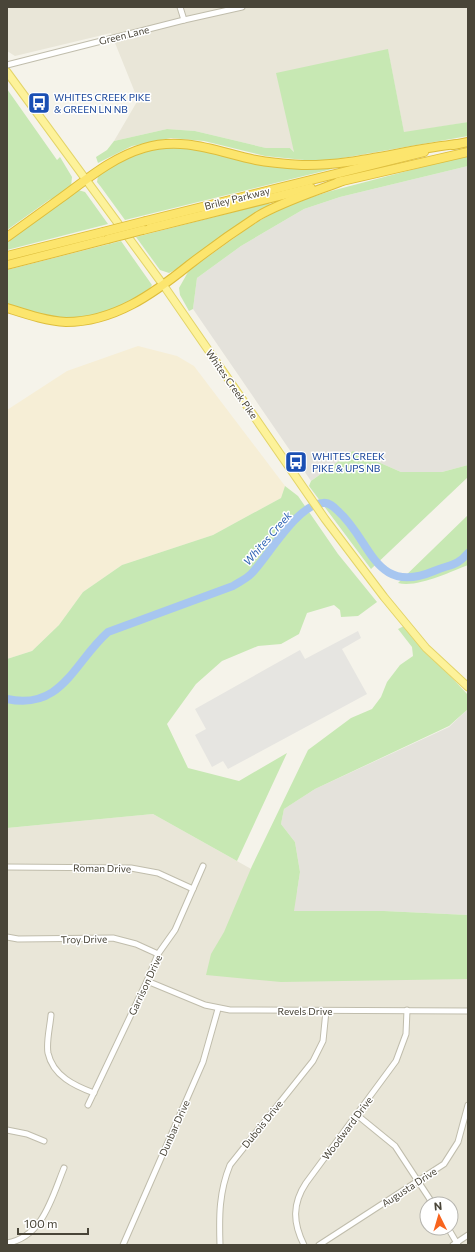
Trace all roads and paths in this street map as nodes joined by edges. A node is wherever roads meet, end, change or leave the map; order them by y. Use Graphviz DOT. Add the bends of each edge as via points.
graph roads {
  1 [pos="180,7"];
  2 [pos="242,7"];
  3 [pos="184,20"];
  4 [pos="7,64"];
  5 [pos="7,72"];
  6 [pos="468,142"];
  7 [pos="458,144"];
  8 [pos="468,152"];
  9 [pos="85,180"];
  10 [pos="342,181"];
  11 [pos="7,237"];
  12 [pos="7,256"];
  13 [pos="7,265"];
  14 [pos="164,286"];
  15 [pos="7,308"];
  16 [pos="468,687"];
  17 [pos="203,866"];
  18 [pos="7,867"];
  19 [pos="193,889"];
  20 [pos="7,937"];
  21 [pos="158,954"];
  22 [pos="147,981"];
  23 [pos="218,1009"];
  24 [pos="407,1010"];
  25 [pos="326,1011"];
  26 [pos="468,1011"];
  27 [pos="51,1015"];
  28 [pos="94,1093"];
  29 [pos="88,1105"];
  30 [pos="468,1105"];
  31 [pos="357,1115"];
  32 [pos="7,1130"];
  33 [pos="44,1141"];
  34 [pos="64,1168"];
  35 [pos="420,1181"];
  36 [pos="428,1196"];
  37 [pos="468,1235"];
  38 [pos="7,1243"];
  39 [pos="456,1244"];
  40 [pos="123,1245"];
  41 [pos="220,1245"];
  42 [pos="304,1245"];
  43 [pos="320,1245"];
  1 -- 3 [label="street"];
  2 -- 3 [label="street, Green Lane"];
  3 -- 4 [label="street, Green Lane"];
  5 -- 9 [label="main road, Whites Creek Pike"];
  6 -- 7 [label="highway, Briley Parkway"];
  7 -- 9 [label="highway" via="430,146 344,162 303,165 257,160 198,145 170,143 131,153"];
  7 -- 12 [label="highway, Briley Parkway, bridge"];
  8 -- 10 [label="highway, Briley Parkway"];
  9 -- 11 [label="highway"];
  9 -- 14 [label="main road, Whites Creek Pike"];
  10 -- 13 [label="highway, Briley Parkway, bridge"];
  10 -- 14 [label="highway" via="259,216"];
  14 -- 15 [label="highway" via="118,312 81,321 49,320"];
  14 -- 16 [label="main road, Whites Creek Pike" via="325,519 388,603 426,648"];
  17 -- 19 [label="street, Garrison Drive"];
  18 -- 19 [label="street, Roman Drive" via="131,868 158,873"];
  19 -- 21 [label="street, Garrison Drive" via="175,930"];
  20 -- 21 [label="street, Troy Drive" via="113,938 136,944"];
  21 -- 22 [label="street, Garrison Drive"];
  22 -- 23 [label="street, Revels Drive"];
  22 -- 28 [label="street, Garrison Drive"];
  23 -- 25 [label="street, Revels Drive"];
  23 -- 40 [label="street, Dunbar Drive" via="203,1062"];
  24 -- 25 [label="street, Revels Drive"];
  24 -- 26 [label="street, Revels Drive"];
  24 -- 31 [label="street, Woodward Drive" via="406,1034 396,1061"];
  25 -- 41 [label="street, Dubois Drive" via="323,1040 313,1060 230,1165 223,1181 219,1204"];
  27 -- 28 [label="street" via="48,1053 54,1068 74,1085"];
  28 -- 29 [label="street, Garrison Drive"];
  30 -- 35 [label="street, Augusta Drive" via="458,1142 452,1152 444,1164"];
  31 -- 35 [label="street" via="395,1146"];
  31 -- 42 [label="street, Woodward Drive" via="297,1197 295,1224"];
  32 -- 33 [label="street"];
  34 -- 38 [label="street" via="44,1216 36,1228"];
  35 -- 36 [label="street"];
  35 -- 43 [label="street, Augusta Drive"];
  37 -- 39 [label="street"];
}
